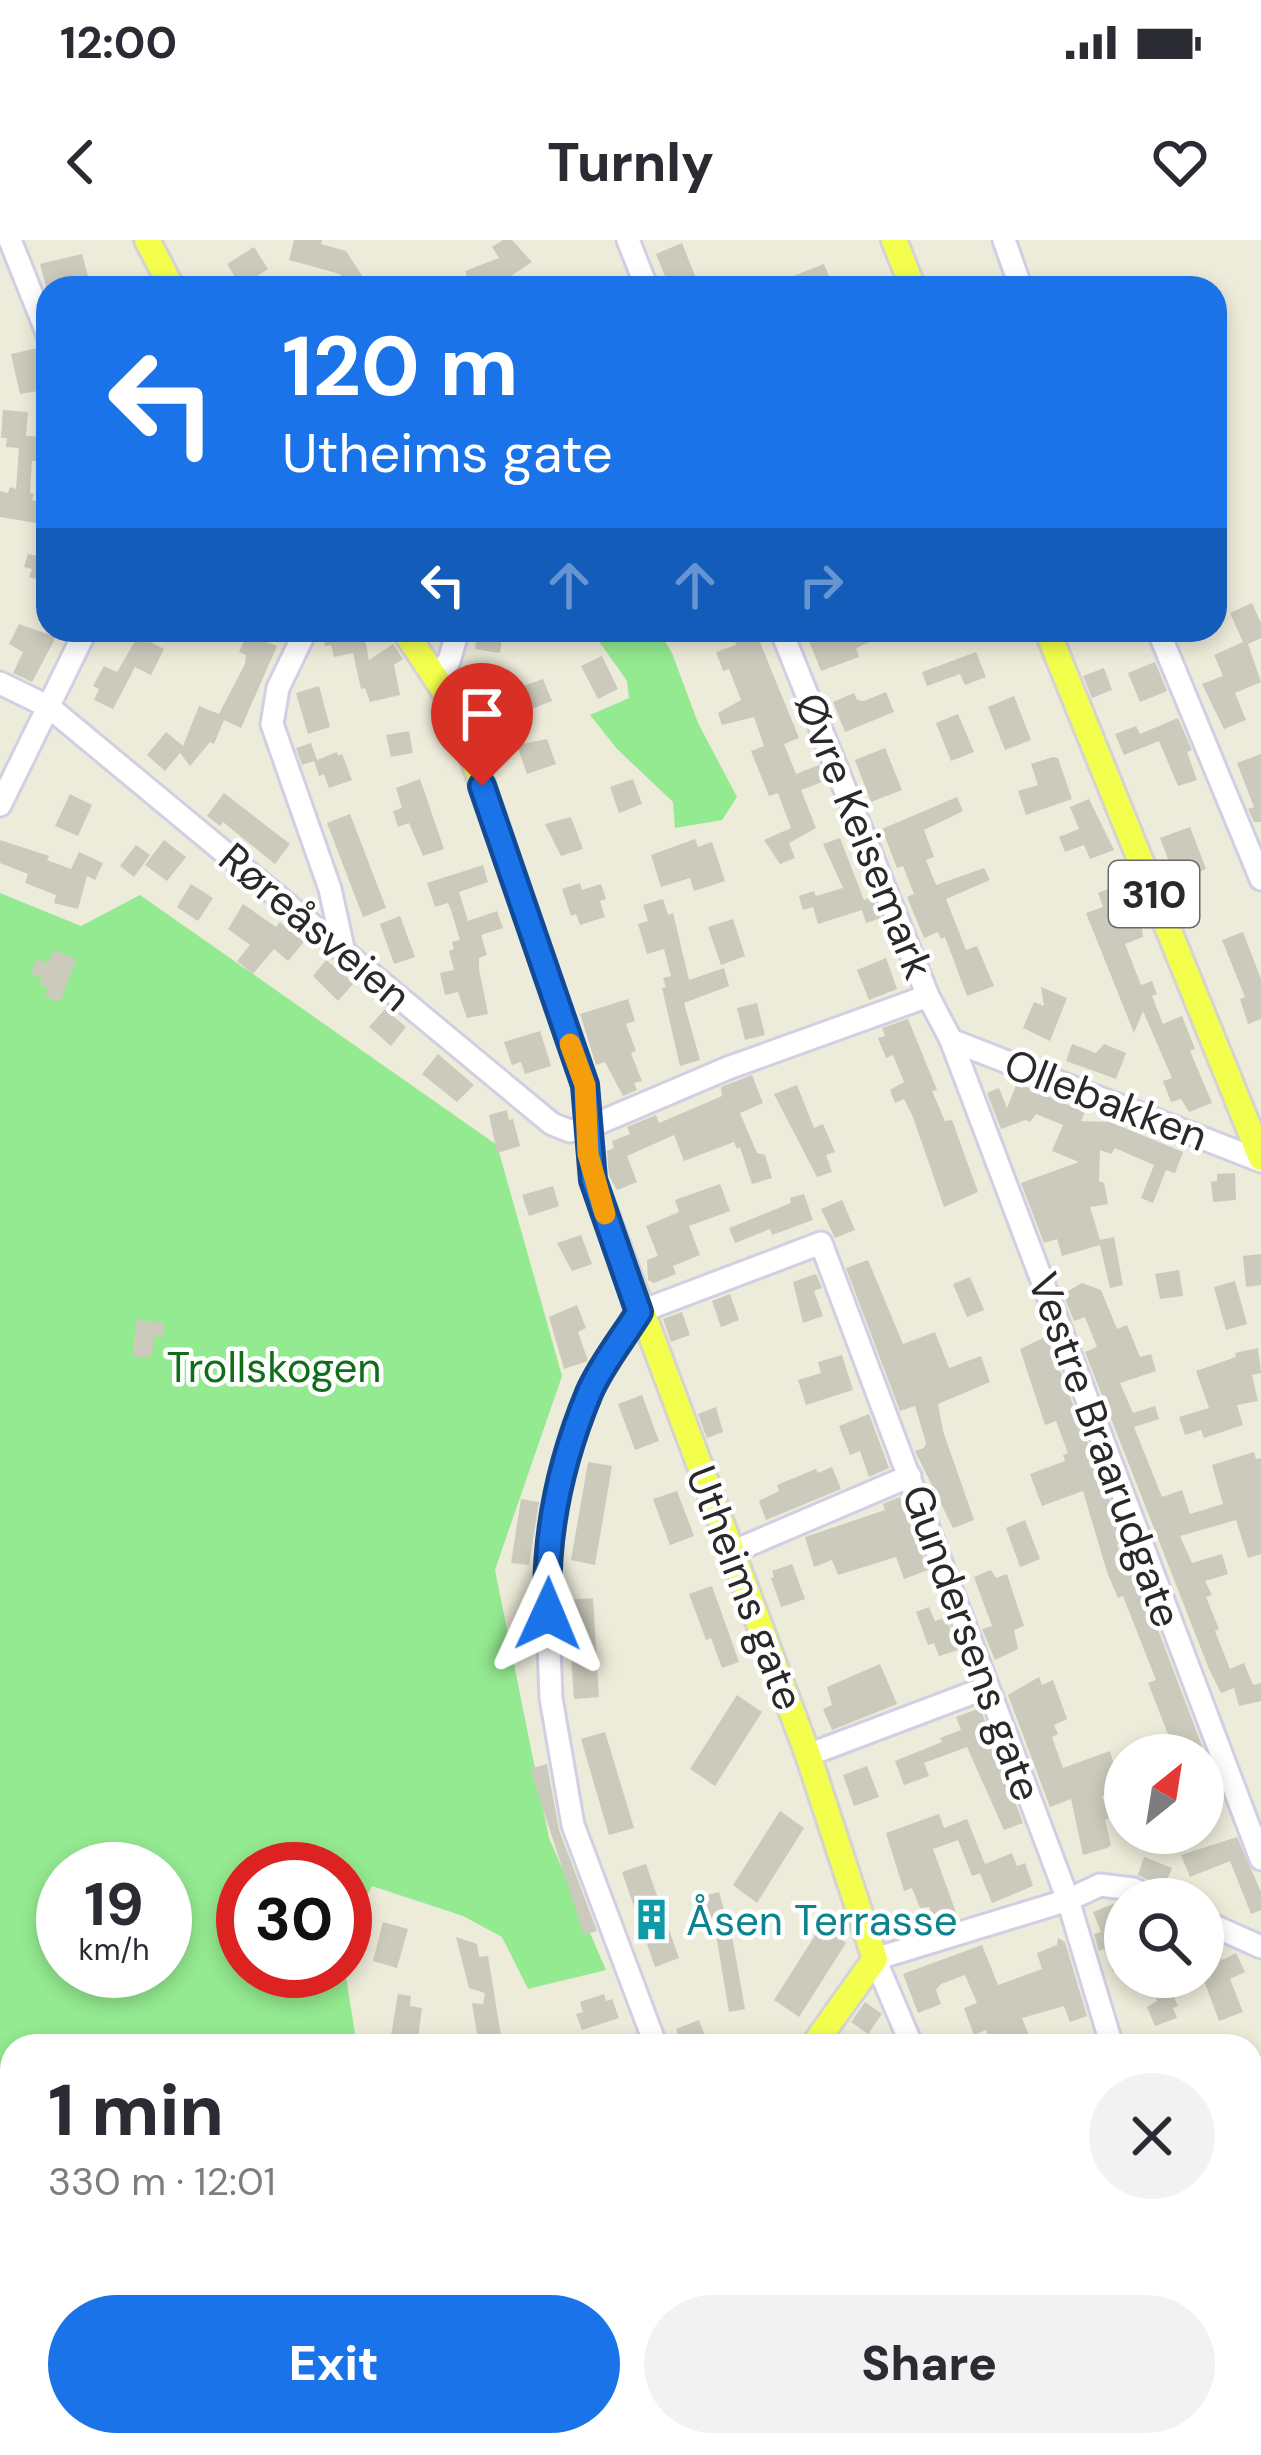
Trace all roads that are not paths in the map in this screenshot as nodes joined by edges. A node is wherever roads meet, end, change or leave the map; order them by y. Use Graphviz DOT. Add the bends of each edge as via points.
graph roads {
  1 [pos="10,240"];
  2 [pos="146,240"];
  3 [pos="628,240"];
  4 [pos="894,240"];
  5 [pos="1004,240"];
  6 [pos="166,276"];
  7 [pos="642,276"];
  8 [pos="908,276"];
  9 [pos="1017,276"];
  10 [pos="36,304"];
  11 [pos="80,642"];
  12 [pos="300,642"];
  13 [pos="413,642"];
  14 [pos="455,642"];
  15 [pos="786,642"];
  16 [pos="1052,642"];
  17 [pos="1163,642"];
  18 [pos="437,674"];
  19 [pos="0,683"];
  20 [pos="49,707"];
  21 [pos="0,805"];
  22 [pos="1261,879"];
  23 [pos="343,948"];
  24 [pos="928,996"];
  25 [pos="951,1040"];
  26 [pos="587,1128"];
  27 [pos="1261,1159"];
  28 [pos="639,1312"];
  29 [pos="910,1476"];
  30 [pos="733,1552"];
  31 [pos="988,1687"];
  32 [pos="808,1755"];
  33 [pos="1261,1859"];
  34 [pos="1104,1885"];
  35 [pos="1068,1900"];
  36 [pos="1224,1930"];
  37 [pos="1261,1947"];
  38 [pos="875,1959"];
  39 [pos="651,2034"];
  40 [pos="822,2034"];
  41 [pos="907,2034"];
  42 [pos="1108,2034"];
  1 -- 10 [label="street"];
  2 -- 6 [label="main road"];
  3 -- 7 [label="street"];
  4 -- 8 [label="main road"];
  5 -- 9 [label="street"];
  11 -- 20 [label="street"];
  12 -- 23 [label="street" via="278,688 272,724"];
  13 -- 18 [label="main road, Utheims gate"];
  14 -- 18 [label="street"];
  15 -- 24 [label="street, Øvre Keisemark"];
  16 -- 27 [label="main road, 310"];
  17 -- 22 [label="street"];
  18 -- 26 [label="main road, Utheims gate" via="456,709 585,1085"];
  19 -- 20 [label="street, Røreåsveien"];
  20 -- 21 [label="street"];
  20 -- 23 [label="street, Røreåsveien"];
  23 -- 26 [label="street, Røreåsveien" via="552,1124"];
  24 -- 25 [label="street, Øvre Keisemark"];
  24 -- 26 [label="street"];
  25 -- 27 [label="street, Ollebakken"];
  25 -- 33 [label="street, Vestre Braarudgate"];
  26 -- 28 [label="main road, Utheims gate" via="593,1180"];
  28 -- 29 [label="street, Gundersens gate" via="821,1243"];
  28 -- 30 [label="main road, Utheims gate"];
  28 -- 39 [label="street" via="590,1389 559,1480 546,1572 551,1699 573,1825"];
  29 -- 30 [label="street"];
  29 -- 31 [label="street, Gundersens gate"];
  30 -- 32 [label="main road, Utheims gate"];
  31 -- 32 [label="street"];
  31 -- 35 [label="street, Gundersens gate"];
  32 -- 38 [label="main road, Utheims gate"];
  34 -- 35 [label="street"];
  35 -- 38 [label="street"];
  35 -- 42 [label="street, Gundersens gate"];
  36 -- 37 [label="street"];
  38 -- 40 [label="main road"];
  38 -- 41 [label="street, Utheims gate"];
}
